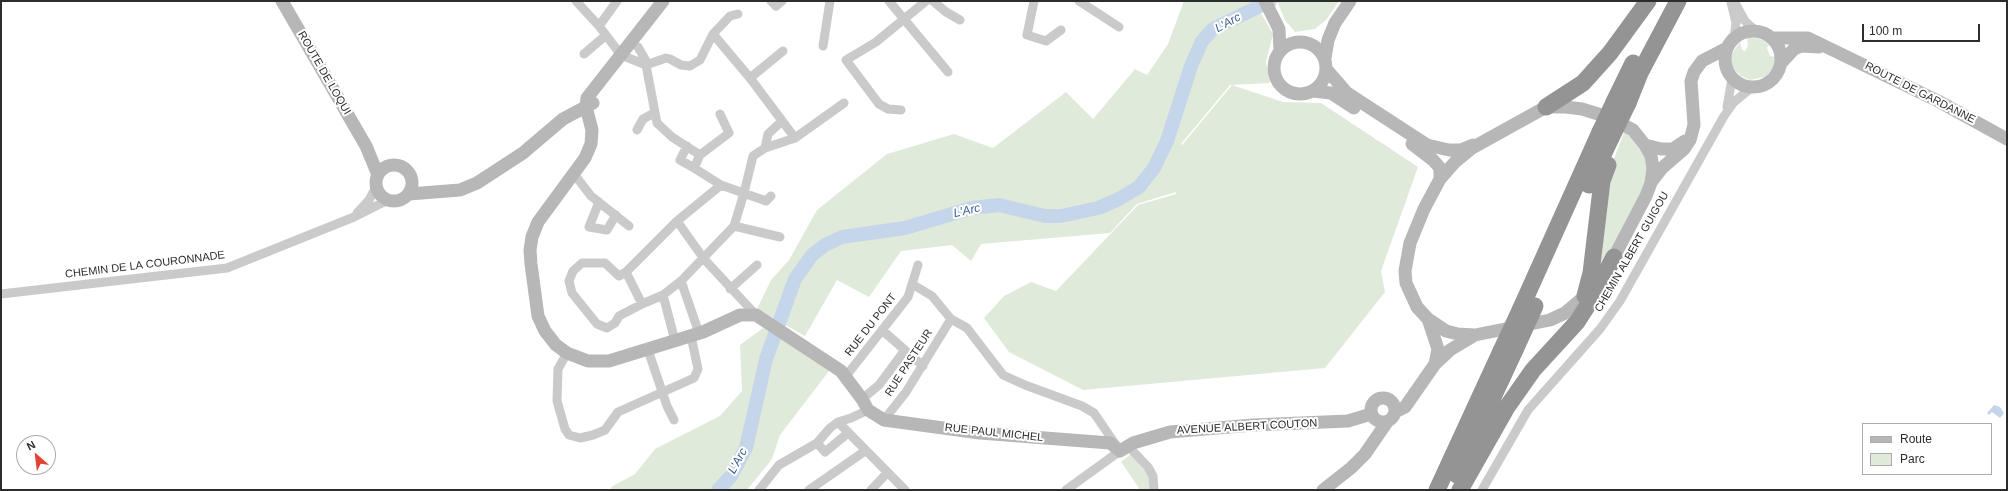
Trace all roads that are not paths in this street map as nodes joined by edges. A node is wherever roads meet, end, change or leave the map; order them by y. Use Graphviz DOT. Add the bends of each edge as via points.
graph roads {
  1 [pos="282,1"];
  2 [pos="576,1"];
  3 [pos="616,1"];
  4 [pos="663,1"];
  5 [pos="672,1"];
  6 [pos="772,1"];
  7 [pos="782,1"];
  8 [pos="830,1"];
  9 [pos="889,1"];
  10 [pos="926,1"];
  11 [pos="933,1"];
  12 [pos="1034,1"];
  13 [pos="1079,1"];
  14 [pos="1265,1"];
  15 [pos="1350,1"];
  16 [pos="1648,1"];
  17 [pos="1665,1"];
  18 [pos="1678,1"];
  19 [pos="1732,1"];
  20 [pos="738,14"];
  21 [pos="903,18"];
  22 [pos="960,20"];
  23 [pos="1335,23"];
  24 [pos="599,26"];
  25 [pos="1278,26"];
  26 [pos="1119,27"];
  27 [pos="1061,30"];
  28 [pos="1756,31"];
  29 [pos="713,34"];
  30 [pos="605,36"];
  31 [pos="1772,38"];
  32 [pos="1305,42"];
  33 [pos="1730,43"];
  34 [pos="824,46"];
  35 [pos="638,47"];
  36 [pos="1280,50"];
  37 [pos="1832,50"];
  38 [pos="782,51"];
  39 [pos="584,54"];
  40 [pos="625,57"];
  41 [pos="1781,62"];
  42 [pos="1326,64"];
  43 [pos="646,65"];
  44 [pos="948,72"];
  45 [pos="1694,72"];
  46 [pos="1729,74"];
  47 [pos="750,78"];
  48 [pos="1751,88"];
  49 [pos="1313,91"];
  50 [pos="844,103"];
  51 [pos="1621,103"];
  52 [pos="586,107"];
  53 [pos="1546,107"];
  54 [pos="901,110"];
  55 [pos="654,113"];
  56 [pos="720,114"];
  57 [pos="1724,116"];
  58 [pos="782,121"];
  59 [pos="636,130"];
  60 [pos="1692,134"];
  61 [pos="1609,137"];
  62 [pos="795,138"];
  63 [pos="1490,138"];
  64 [pos="2007,139"];
  65 [pos="1645,145"];
  66 [pos="366,146"];
  67 [pos="687,146"];
  68 [pos="766,148"];
  69 [pos="700,155"];
  70 [pos="392,165"];
  71 [pos="694,168"];
  72 [pos="574,174"];
  73 [pos="411,177"];
  74 [pos="1440,180"];
  75 [pos="377,181"];
  76 [pos="1651,183"];
  77 [pos="721,184"];
  78 [pos="445,190"];
  79 [pos="744,193"];
  80 [pos="409,194"];
  81 [pos="771,196"];
  82 [pos="388,200"];
  83 [pos="599,202"];
  84 [pos="616,215"];
  85 [pos="354,217"];
  86 [pos="677,221"];
  87 [pos="629,226"];
  88 [pos="734,226"];
  89 [pos="780,237"];
  90 [pos="1614,257"];
  91 [pos="704,259"];
  92 [pos="758,265"];
  93 [pos="918,265"];
  94 [pos="626,272"];
  95 [pos="681,281"];
  96 [pos="912,284"];
  97 [pos="730,289"];
  98 [pos="1,294"];
  99 [pos="663,295"];
  100 [pos="1585,296"];
  101 [pos="642,304"];
  102 [pos="759,317"];
  103 [pos="951,319"];
  104 [pos="1428,320"];
  105 [pos="882,330"];
  106 [pos="695,335"];
  107 [pos="1475,335"];
  108 [pos="675,341"];
  109 [pos="648,350"];
  110 [pos="905,350"];
  111 [pos="1508,351"];
  112 [pos="567,354"];
  113 [pos="1435,364"];
  114 [pos="923,366"];
  115 [pos="846,376"];
  116 [pos="663,392"];
  117 [pos="865,404"];
  118 [pos="1393,406"];
  119 [pos="1378,419"];
  120 [pos="674,420"];
  121 [pos="884,420"];
  122 [pos="838,422"];
  123 [pos="848,433"];
  124 [pos="817,443"];
  125 [pos="1124,449"];
  126 [pos="865,451"];
  127 [pos="887,473"];
  128 [pos="1341,476"];
  129 [pos="759,490"];
  130 [pos="809,490"];
  131 [pos="871,490"];
  132 [pos="905,490"];
  133 [pos="1066,490"];
  134 [pos="1154,490"];
  135 [pos="1323,490"];
  136 [pos="1331,490"];
  137 [pos="1437,490"];
  138 [pos="1450,490"];
  139 [pos="1460,490"];
  140 [pos="1482,490"];
  1 -- 66 [label="main road, ROUTE DE LOQUI"];
  2 -- 24 [label="street"];
  3 -- 24 [label="street"];
  4 -- 40 [label="main road"];
  5 -- 35 [label="main road"];
  6 -- 7 [label="street" via="776,6"];
  8 -- 34 [label="street"];
  9 -- 21 [label="street"];
  10 -- 21 [label="street"];
  11 -- 22 [label="street"];
  12 -- 27 [label="street" via="1027,35 1046,41"];
  13 -- 26 [label="street"];
  14 -- 25 [label="main road"];
  15 -- 23 [label="main road"];
  16 -- 53 [label="highway" via="1610,53 1583,83"];
  17 -- 51 [label="highway"];
  18 -- 51 [label="highway"];
  19 -- 28 [label="street" via="1745,21"];
  19 -- 33 [label="street" via="1736,23"];
  20 -- 29 [label="street" via="730,16"];
  21 -- 44 [label="street"];
  21 -- 54 [label="street" via="876,42 846,60 879,104 888,109"];
  23 -- 32 [label="main road"];
  23 -- 42 [label="main road" via="1328,40"];
  24 -- 30 [label="street"];
  25 -- 32 [label="main road"];
  25 -- 36 [label="main road"];
  28 -- 31 [label="main road"];
  28 -- 33 [label="main road" via="1740,34"];
  29 -- 43 [label="street" via="700,60 690,66 666,58"];
  29 -- 47 [label="street"];
  30 -- 39 [label="street"];
  30 -- 40 [label="street"];
  31 -- 37 [label="main road" via="1808,38"];
  31 -- 41 [label="main road" via="1781,54"];
  32 -- 36 [label="main road" via="1289,44"];
  32 -- 42 [label="main road" via="1322,52"];
  33 -- 45 [label="main road" via="1702,61"];
  33 -- 46 [label="main road" via="1725,55"];
  35 -- 40 [label="main road"];
  35 -- 43 [label="street"];
  36 -- 49 [label="main road" via="1275,58 1274,74 1281,86 1296,94"];
  37 -- 41 [label="main road" via="1801,46 1794,49"];
  37 -- 64 [label="main road, ROUTE DE GARDANNE" via="1938,101"];
  38 -- 47 [label="street"];
  40 -- 43 [label="street"];
  40 -- 52 [label="main road" via="592,90 587,98"];
  41 -- 48 [label="main road" via="1774,78 1760,87"];
  42 -- 49 [label="main road" via="1324,78"];
  42 -- 63 [label="main road" via="1347,93 1427,145 1461,150"];
  43 -- 55 [label="street"];
  45 -- 46 [label="main road" via="1702,66 1709,65"];
  45 -- 60 [label="main road" via="1691,81 1694,125"];
  46 -- 48 [label="main road" via="1744,86"];
  46 -- 57 [label="street, CHEMIN ALBERT GUIGOU" via="1730,96"];
  47 -- 58 [label="street"];
  48 -- 57 [label="street, CHEMIN ALBERT GUIGOU" via="1734,102"];
  49 -- 74 [label="main road" via="1331,93 1421,150 1440,168"];
  50 -- 62 [label="street"];
  51 -- 61 [label="highway, bridge"];
  52 -- 72 [label="main road" via="592,130 591,144"];
  52 -- 78 [label="main road" via="563,119 496,172 460,190"];
  53 -- 63 [label="main road"];
  53 -- 65 [label="main road" via="1566,106 1611,118 1633,130"];
  55 -- 59 [label="street" via="644,119"];
  55 -- 67 [label="street" via="657,123"];
  56 -- 69 [label="street" via="729,133"];
  57 -- 140 [label="street, CHEMIN ALBERT GUIGOU" via="1620,301 1600,329 1528,410"];
  58 -- 62 [label="street"];
  58 -- 68 [label="street" via="768,134"];
  60 -- 65 [label="main road" via="1683,144 1673,149"];
  60 -- 76 [label="main road" via="1688,144 1662,168"];
  61 -- 100 [label="highway" via="1591,273"];
  61 -- 111 [label="highway, bridge"];
  62 -- 68 [label="street"];
  63 -- 74 [label="main road" via="1455,162"];
  65 -- 76 [label="main road" via="1651,156 1653,168"];
  66 -- 70 [label="main road, ROUTE DE LOQUI"];
  66 -- 75 [label="main road, ROUTE DE LOQUI"];
  67 -- 69 [label="street"];
  67 -- 71 [label="street" via="680,160"];
  68 -- 79 [label="street" via="753,156"];
  69 -- 71 [label="street"];
  70 -- 73 [label="main road" via="403,168"];
  70 -- 75 [label="main road" via="382,170"];
  71 -- 77 [label="street"];
  72 -- 83 [label="street"];
  72 -- 112 [label="main road" via="538,222 530,250 538,316 545,331"];
  73 -- 78 [label="main road"];
  73 -- 80 [label="main road"];
  74 -- 104 [label="main road" via="1410,243 1405,271 1410,294"];
  75 -- 82 [label="main road" via="383,197"];
  75 -- 85 [label="street, CHEMIN DE LA COURONNADE" via="369,200"];
  76 -- 90 [label="main road" via="1637,216"];
  77 -- 79 [label="street"];
  77 -- 86 [label="street"];
  78 -- 80 [label="main road"];
  79 -- 81 [label="street" via="766,201"];
  79 -- 88 [label="street"];
  80 -- 82 [label="main road" via="400,200"];
  82 -- 85 [label="street, CHEMIN DE LA COURONNADE"];
  83 -- 84 [label="street"];
  83 -- 84 [label="street" via="589,227 607,230"];
  84 -- 87 [label="street"];
  85 -- 98 [label="street, CHEMIN DE LA COURONNADE" via="227,268"];
  86 -- 91 [label="street"];
  86 -- 94 [label="street"];
  88 -- 89 [label="street"];
  88 -- 91 [label="street"];
  90 -- 100 [label="main road"];
  90 -- 139 [label="highway" via="1577,322 1533,370 1507,407"];
  91 -- 95 [label="street"];
  91 -- 97 [label="street"];
  92 -- 97 [label="street"];
  93 -- 96 [label="street, RUE DU PONT"];
  94 -- 101 [label="street"];
  94 -- 101 [label="street" via="619,276 605,263 582,263 573,270 569,281 572,293 597,324 607,328 615,323 619,316"];
  95 -- 99 [label="street"];
  95 -- 106 [label="street"];
  96 -- 103 [label="street" via="932,296"];
  96 -- 105 [label="street, RUE DU PONT" via="908,297"];
  97 -- 102 [label="street"];
  99 -- 101 [label="street"];
  99 -- 108 [label="street"];
  100 -- 107 [label="main road" via="1557,318"];
  102 -- 106 [label="main road" via="740,315"];
  102 -- 115 [label="main road" via="828,361"];
  103 -- 114 [label="street, RUE PASTEUR"];
  103 -- 125 [label="street" via="967,328 1003,375 1094,413"];
  104 -- 107 [label="main road" via="1446,331"];
  104 -- 113 [label="main road" via="1438,349"];
  105 -- 110 [label="street"];
  105 -- 115 [label="street, RUE DU PONT"];
  106 -- 108 [label="main road"];
  106 -- 116 [label="street" via="697,373 689,381"];
  107 -- 113 [label="main road" via="1450,350"];
  108 -- 109 [label="main road"];
  109 -- 112 [label="main road" via="598,362"];
  109 -- 116 [label="street"];
  110 -- 114 [label="street"];
  110 -- 117 [label="street"];
  111 -- 137 [label="highway"];
  111 -- 138 [label="highway"];
  112 -- 116 [label="street" via="558,369 557,401 562,422 569,435 580,438 593,436 605,430 618,412"];
  113 -- 118 [label="main road" via="1405,407"];
  114 -- 121 [label="street, RUE PASTEUR"];
  115 -- 117 [label="main road"];
  116 -- 120 [label="street"];
  117 -- 121 [label="main road, RUE PAUL MICHEL"];
  117 -- 122 [label="street" via="851,418"];
  118 -- 119 [label="main road" via="1392,418"];
  118 -- 119 [label="main road" via="1384,398 1372,404"];
  119 -- 125 [label="main road, AVENUE ALBERT COUTON" via="1170,432"];
  119 -- 128 [label="main road" via="1375,440 1365,454"];
  121 -- 125 [label="main road, RUE PAUL MICHEL" via="980,433 1110,443"];
  122 -- 123 [label="street"];
  122 -- 124 [label="street"];
  123 -- 124 [label="street" via="825,452"];
  123 -- 126 [label="street"];
  124 -- 129 [label="street" via="779,465"];
  125 -- 133 [label="street, AVENUE ALBERT COUTON"];
  125 -- 134 [label="street" via="1148,468 1153,476"];
  126 -- 127 [label="street"];
  126 -- 130 [label="street"];
  127 -- 131 [label="street"];
  127 -- 132 [label="street"];
  128 -- 135 [label="main road"];
  128 -- 136 [label="main road"];
}
